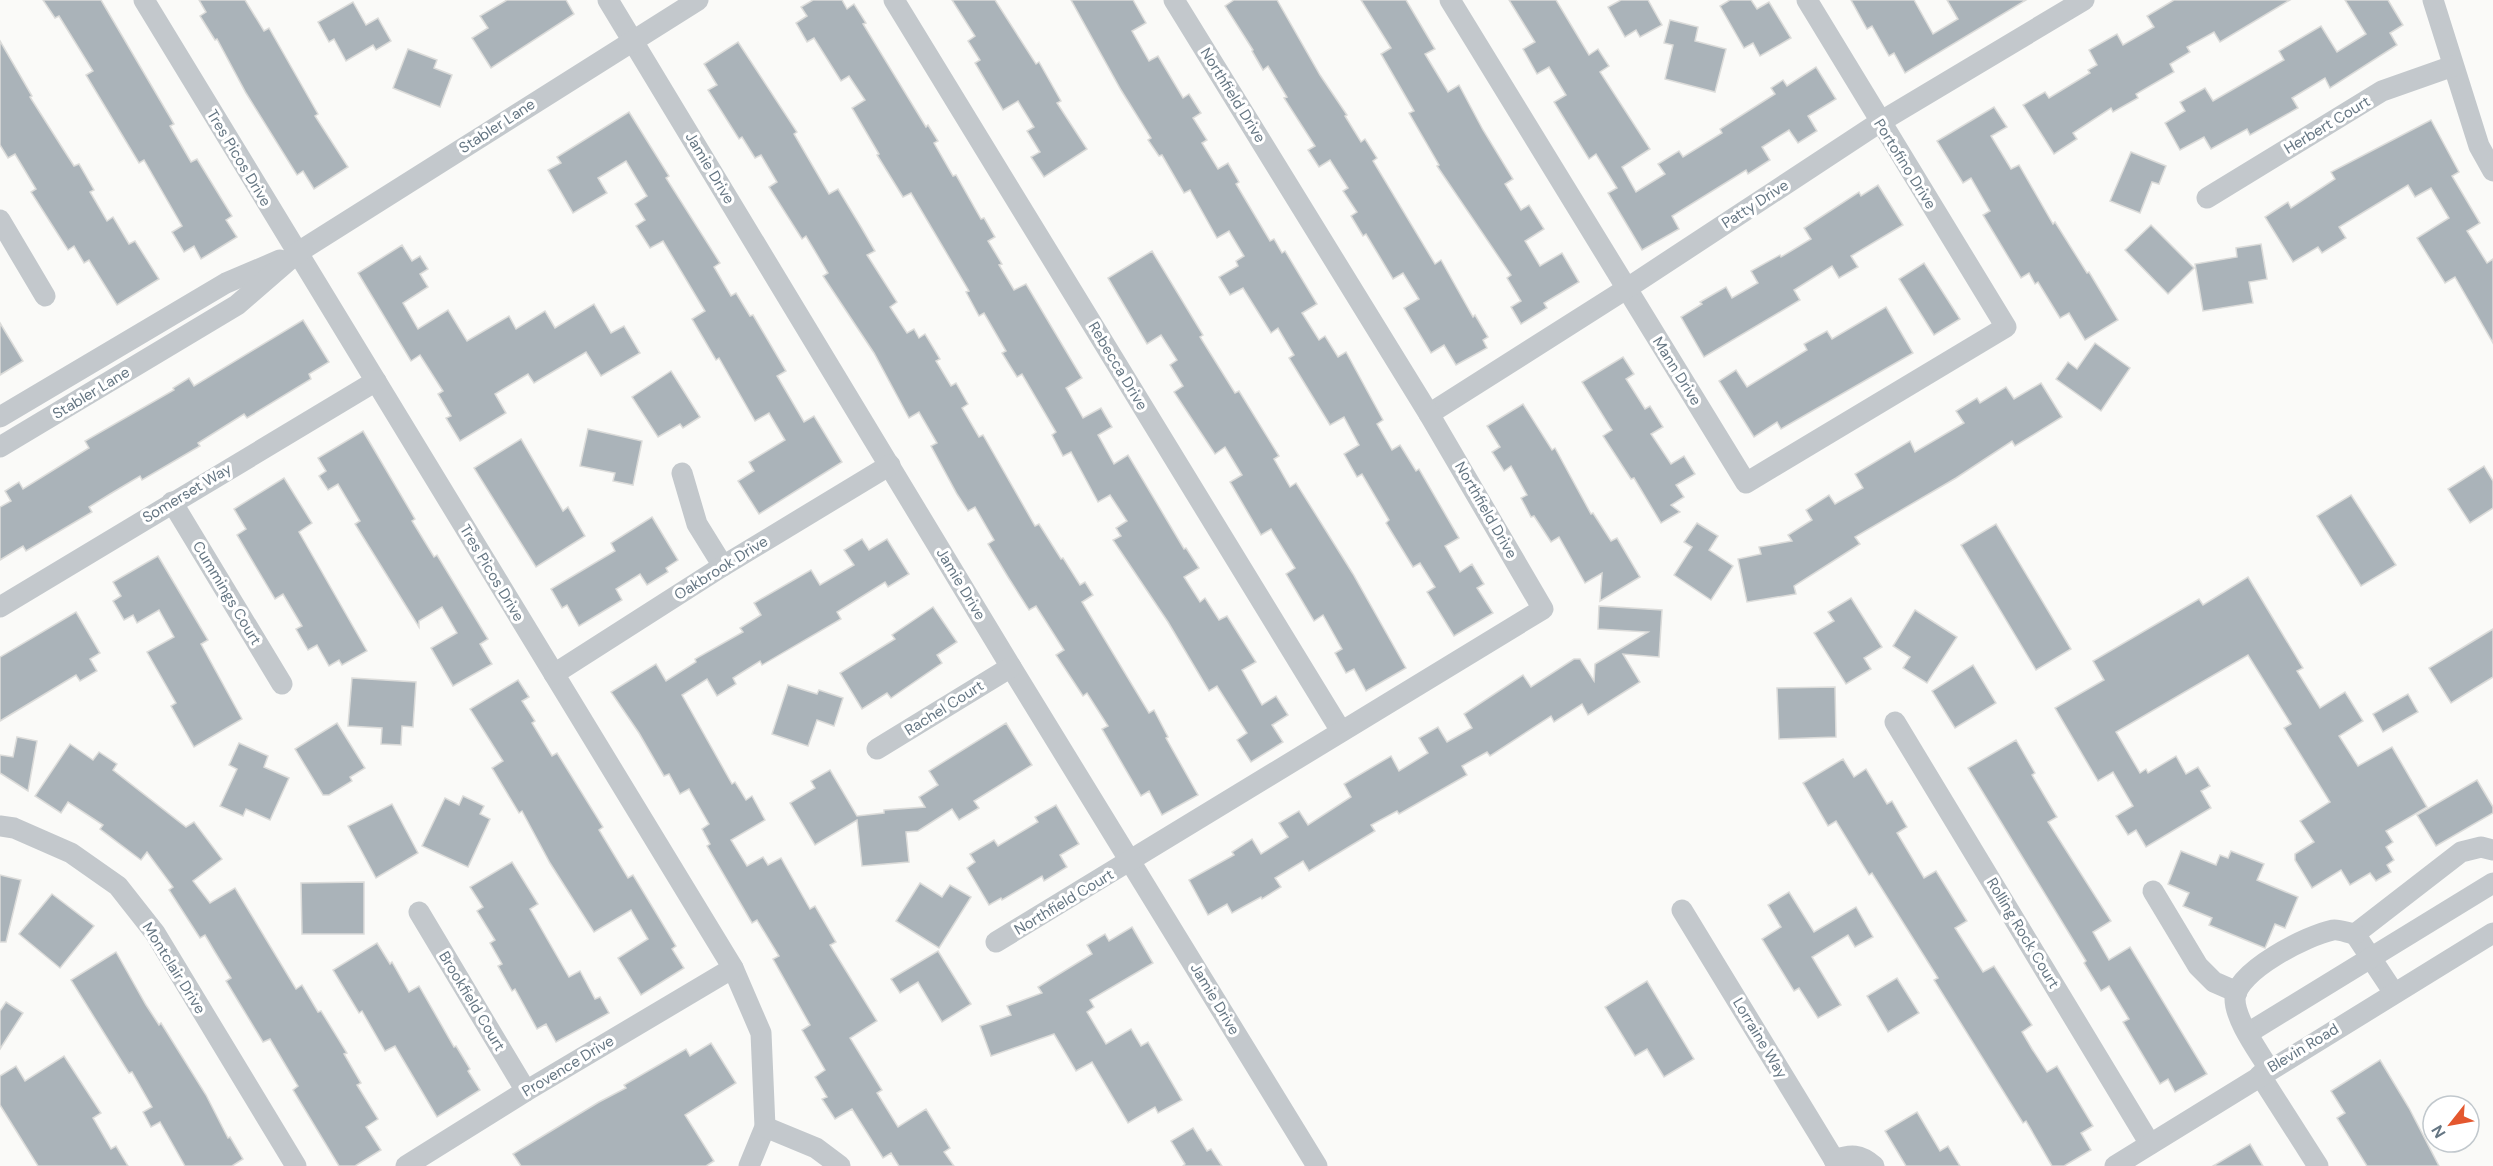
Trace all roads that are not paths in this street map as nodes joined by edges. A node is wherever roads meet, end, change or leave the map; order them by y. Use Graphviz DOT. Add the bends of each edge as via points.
graph roads {
  1 [pos="144,0"];
  2 [pos="609,0"];
  3 [pos="698,0"];
  4 [pos="894,0"];
  5 [pos="1174,0"];
  6 [pos="1450,0"];
  7 [pos="1807,0"];
  8 [pos="2084,0"];
  9 [pos="2433,0"];
  10 [pos="632,39"];
  11 [pos="2454,66"];
  12 [pos="1880,122"];
  13 [pos="2493,171"];
  14 [pos="2207,198"];
  15 [pos="0,220"];
  16 [pos="297,253"];
  17 [pos="1626,289"];
  18 [pos="45,296"];
  19 [pos="2006,327"];
  20 [pos="376,381"];
  21 [pos="1429,414"];
  22 [pos="0,417"];
  23 [pos="0,447"];
  24 [pos="890,465"];
  25 [pos="682,473"];
  26 [pos="172,502"];
  27 [pos="723,566"];
  28 [pos="0,607"];
  29 [pos="1011,667"];
  30 [pos="554,674"];
  31 [pos="282,684"];
  32 [pos="1895,722"];
  33 [pos="1341,732"];
  34 [pos="877,749"];
  35 [pos="0,826"];
  36 [pos="2493,850"];
  37 [pos="1131,861"];
  38 [pos="2493,882"];
  39 [pos="2153,891"];
  40 [pos="1682,910"];
  41 [pos="418,912"];
  42 [pos="2493,933"];
  43 [pos="2355,934"];
  44 [pos="996,942"];
  45 [pos="2373,957"];
  46 [pos="733,968"];
  47 [pos="2237,992"];
  48 [pos="2394,993"];
  49 [pos="2248,1033"];
  50 [pos="2264,1072"];
  51 [pos="526,1091"];
  52 [pos="765,1128"];
  53 [pos="2150,1144"];
  54 [pos="1836,1163"];
  55 [pos="296,1166"];
  56 [pos="406,1166"];
  57 [pos="748,1166"];
  58 [pos="840,1166"];
  59 [pos="1317,1166"];
  60 [pos="1874,1166"];
  61 [pos="2115,1166"];
  62 [pos="2318,1166"];
  1 -- 16 [label="street, Tres Picos Drive"];
  2 -- 10 [label="street, Jamie Drive"];
  3 -- 10 [label="street, Stabler Lane"];
  4 -- 33 [label="street, Rebecca Drive"];
  5 -- 21 [label="street, Northfield Drive"];
  6 -- 17 [label="street, Mann Drive"];
  7 -- 12 [label="street, Portofino Drive"];
  8 -- 12 [label="street, Patty Drive"];
  9 -- 11 [label="street"];
  10 -- 16 [label="street, Stabler Lane"];
  10 -- 24 [label="street, Jamie Drive"];
  11 -- 13 [label="street" via="2479,146"];
  11 -- 14 [label="street, Herbert Court" via="2382,91"];
  12 -- 17 [label="street, Patty Drive"];
  12 -- 19 [label="street, Portofino Drive"];
  15 -- 18 [label="street"];
  16 -- 20 [label="street, Tres Picos Drive"];
  16 -- 22 [label="street, Stabler Lane" via="226,283"];
  16 -- 23 [label="street, Stabler Lane" via="237,305"];
  17 -- 19 [label="street, Mann Drive" via="1746,483"];
  17 -- 21 [label="street, Patty Drive"];
  20 -- 26 [label="street, Somerset Way"];
  20 -- 30 [label="street, Tres Picos Drive"];
  21 -- 33 [label="street, Northfield Drive" via="1543,609"];
  24 -- 27 [label="street, Oakbrook Drive"];
  24 -- 29 [label="street, Jamie Drive"];
  25 -- 27 [label="street" via="697,524"];
  26 -- 28 [label="street, Somerset Way"];
  26 -- 31 [label="street, Cummings Court"];
  27 -- 30 [label="street, Oakbrook Drive"];
  29 -- 34 [label="street, Rachel Court"];
  29 -- 37 [label="street, Jamie Drive"];
  30 -- 46 [label="street, Tres Picos Drive"];
  32 -- 53 [label="street, Rolling Rock Court"];
  33 -- 37 [label="street, Northfield Drive"];
  35 -- 55 [label="street, Montclair Drive" via="14,828 71,853 118,886 155,933"];
  36 -- 43 [label="street" via="2481,847 2461,852"];
  37 -- 44 [label="street, Northfield Court"];
  37 -- 59 [label="street, Jamie Drive"];
  38 -- 45 [label="street"];
  39 -- 47 [label="street" via="2198,966 2214,982"];
  40 -- 54 [label="street, Lorraine Way"];
  41 -- 51 [label="street, Brookfield Court"];
  42 -- 48 [label="street, Blevin Road"];
  43 -- 45 [label="street"];
  43 -- 47 [label="street" via="2335,930 2296,944 2253,971"];
  45 -- 48 [label="street"];
  45 -- 49 [label="street"];
  46 -- 51 [label="street, Provence Drive"];
  46 -- 52 [label="street, Tres Picos Drive" via="761,1033"];
  47 -- 49 [label="street" via="2235,1000"];
  48 -- 50 [label="street, Blevin Road"];
  49 -- 50 [label="street"];
  50 -- 53 [label="street, Blevin Road"];
  50 -- 62 [label="street"];
  51 -- 56 [label="street, Provence Drive"];
  52 -- 57 [label="street, Tres Picos Drive"];
  52 -- 58 [label="street" via="816,1148"];
  53 -- 61 [label="street, Blevin Road"];
  54 -- 60 [label="street" via="1849,1155 1864,1157"];
}
